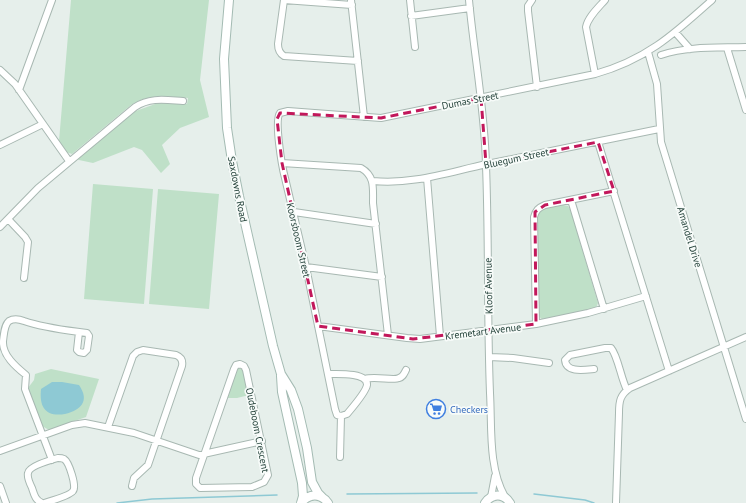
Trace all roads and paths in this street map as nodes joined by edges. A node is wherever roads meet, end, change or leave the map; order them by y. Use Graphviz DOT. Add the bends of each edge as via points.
graph roads {
  1 [pos="52,0"];
  2 [pos="229,0"];
  3 [pos="284,0"];
  4 [pos="410,0"];
  5 [pos="469,0"];
  6 [pos="532,0"];
  7 [pos="605,0"];
  8 [pos="712,0"];
  9 [pos="352,2"];
  10 [pos="470,8"];
  11 [pos="411,16"];
  12 [pos="675,32"];
  13 [pos="415,47"];
  14 [pos="746,47"];
  15 [pos="727,48"];
  16 [pos="690,49"];
  17 [pos="648,52"];
  18 [pos="661,55"];
  19 [pos="358,61"];
  20 [pos="0,70"];
  21 [pos="595,74"];
  22 [pos="537,87"];
  23 [pos="19,90"];
  24 [pos="480,98"];
  25 [pos="183,101"];
  26 [pos="746,110"];
  27 [pos="288,111"];
  28 [pos="364,117"];
  29 [pos="44,124"];
  30 [pos="659,129"];
  31 [pos="598,142"];
  32 [pos="0,145"];
  33 [pos="69,161"];
  34 [pos="282,163"];
  35 [pos="486,164"];
  36 [pos="427,178"];
  37 [pos="373,181"];
  38 [pos="614,191"];
  39 [pos="571,200"];
  40 [pos="294,212"];
  41 [pos="8,219"];
  42 [pos="376,224"];
  43 [pos="0,226"];
  44 [pos="306,267"];
  45 [pos="24,278"];
  46 [pos="382,278"];
  47 [pos="646,296"];
  48 [pos="604,309"];
  49 [pos="536,324"];
  50 [pos="318,326"];
  51 [pos="488,330"];
  52 [pos="79,332"];
  53 [pos="388,335"];
  54 [pos="440,336"];
  55 [pos="746,337"];
  56 [pos="724,347"];
  57 [pos="489,357"];
  58 [pos="549,363"];
  59 [pos="594,369"];
  60 [pos="406,370"];
  61 [pos="669,371"];
  62 [pos="281,374"];
  63 [pos="328,374"];
  64 [pos="365,379"];
  65 [pos="627,390"];
  66 [pos="341,416"];
  67 [pos="746,419"];
  68 [pos="108,427"];
  69 [pos="43,436"];
  70 [pos="156,441"];
  71 [pos="262,441"];
  72 [pos="0,452"];
  73 [pos="204,454"];
  74 [pos="340,457"];
  75 [pos="52,460"];
  76 [pos="496,474"];
  77 [pos="0,486"];
  78 [pos="132,486"];
  79 [pos="488,500"];
  80 [pos="327,501"];
  81 [pos="509,501"];
  82 [pos="6,503"];
  83 [pos="43,503"];
  84 [pos="301,503"];
  85 [pos="616,503"];
  1 -- 23 [label="street"];
  2 -- 62 [label="street, Saxdowns Road" via="224,59 231,154 269,331"];
  3 -- 9 [label="street"];
  3 -- 19 [label="street" via="278,44 278,49 284,56"];
  4 -- 11 [label="street"];
  5 -- 10 [label="street, Kloof Avenue"];
  6 -- 22 [label="street" via="528,11"];
  7 -- 21 [label="street" via="586,27"];
  8 -- 12 [label="street, Dumas Street"];
  9 -- 19 [label="street"];
  10 -- 11 [label="street"];
  10 -- 24 [label="street, Kloof Avenue"];
  11 -- 13 [label="street"];
  12 -- 16 [label="street"];
  12 -- 17 [label="street, Dumas Street"];
  14 -- 15 [label="street"];
  15 -- 16 [label="street"];
  15 -- 26 [label="street"];
  16 -- 18 [label="street"];
  17 -- 21 [label="street, Dumas Street" via="611,70"];
  17 -- 30 [label="street, Amandel Drive" via="657,84"];
  19 -- 28 [label="street"];
  20 -- 23 [label="street"];
  21 -- 22 [label="street, Dumas Street"];
  22 -- 24 [label="street, Dumas Street"];
  23 -- 29 [label="street"];
  24 -- 28 [label="street, Dumas Street" via="380,118"];
  24 -- 35 [label="street, Kloof Avenue"];
  25 -- 33 [label="street" via="153,100 139,104"];
  27 -- 28 [label="street, Dumas Street"];
  27 -- 34 [label="street, Koorsboom Street" via="280,113 277,118"];
  29 -- 32 [label="street"];
  29 -- 33 [label="street"];
  30 -- 31 [label="street, Bluegum Street"];
  30 -- 56 [label="street, Amandel Drive"];
  31 -- 35 [label="street, Bluegum Street"];
  31 -- 38 [label="street"];
  33 -- 41 [label="street"];
  34 -- 37 [label="street" via="361,168"];
  34 -- 40 [label="street, Koorsboom Street"];
  35 -- 36 [label="street, Bluegum Street"];
  35 -- 51 [label="street, Kloof Avenue"];
  36 -- 37 [label="street, Bluegum Street" via="392,183"];
  36 -- 54 [label="street"];
  37 -- 42 [label="street"];
  38 -- 39 [label="street"];
  38 -- 47 [label="street"];
  39 -- 48 [label="street"];
  39 -- 49 [label="street" via="545,205 535,212"];
  40 -- 42 [label="street"];
  40 -- 44 [label="street, Koorsboom Street"];
  41 -- 43 [label="street"];
  41 -- 45 [label="street" via="28,242"];
  42 -- 46 [label="street"];
  44 -- 46 [label="street"];
  44 -- 50 [label="street, Koorsboom Street"];
  46 -- 53 [label="street"];
  47 -- 48 [label="street, Kremetart Avenue"];
  47 -- 61 [label="street"];
  48 -- 49 [label="street, Kremetart Avenue"];
  49 -- 51 [label="street, Kremetart Avenue"];
  50 -- 53 [label="street, Kremetart Avenue"];
  50 -- 63 [label="street, Koorsboom Street"];
  51 -- 54 [label="street, Kremetart Avenue"];
  51 -- 57 [label="street, Kloof Avenue"];
  52 -- 69 [label="street" via="42,327 18,319 10,321 5,326 4,350 26,375 25,389"];
  53 -- 54 [label="street, Kremetart Avenue" via="413,339"];
  55 -- 56 [label="street"];
  56 -- 61 [label="street"];
  56 -- 67 [label="street, Amandel Drive"];
  57 -- 58 [label="street"];
  57 -- 76 [label="street, Kloof Avenue" via="492,446"];
  59 -- 65 [label="street" via="569,368 565,360 570,355 611,348"];
  60 -- 64 [label="street" via="397,379"];
  61 -- 65 [label="street"];
  62 -- 80 [label="street, Saxdowns Road" via="298,409 314,488"];
  62 -- 84 [label="street, Saxdowns Road" via="282,392 302,483"];
  63 -- 64 [label="street" via="349,374"];
  63 -- 66 [label="street, Koorsboom Street" via="334,409"];
  64 -- 66 [label="street" via="366,390 347,414"];
  65 -- 85 [label="street" via="622,394 620,401"];
  66 -- 74 [label="street"];
  68 -- 69 [label="street" via="78,423"];
  68 -- 70 [label="street"];
  68 -- 70 [label="street" via="133,356 143,350 176,354 181,358 182,366"];
  69 -- 72 [label="street"];
  69 -- 75 [label="street"];
  70 -- 73 [label="street" via="194,454"];
  70 -- 78 [label="street" via="148,465 134,478"];
  71 -- 73 [label="street"];
  71 -- 73 [label="street, Oudeboom Crescent" via="268,475 264,482 252,487 200,488 195,482"];
  71 -- 73 [label="street, Oudeboom Crescent" via="246,370 238,364"];
  75 -- 83 [label="street" via="32,467 28,472 36,498 38,502"];
  75 -- 83 [label="street" via="66,460 75,487 71,493"];
  76 -- 79 [label="street, Kloof Avenue"];
  76 -- 81 [label="street, Kloof Avenue" via="499,486"];
  77 -- 82 [label="street"];
  79 -- 81 [label="street" via="498,495"];
  80 -- 84 [label="street" via="314,495"];
}
